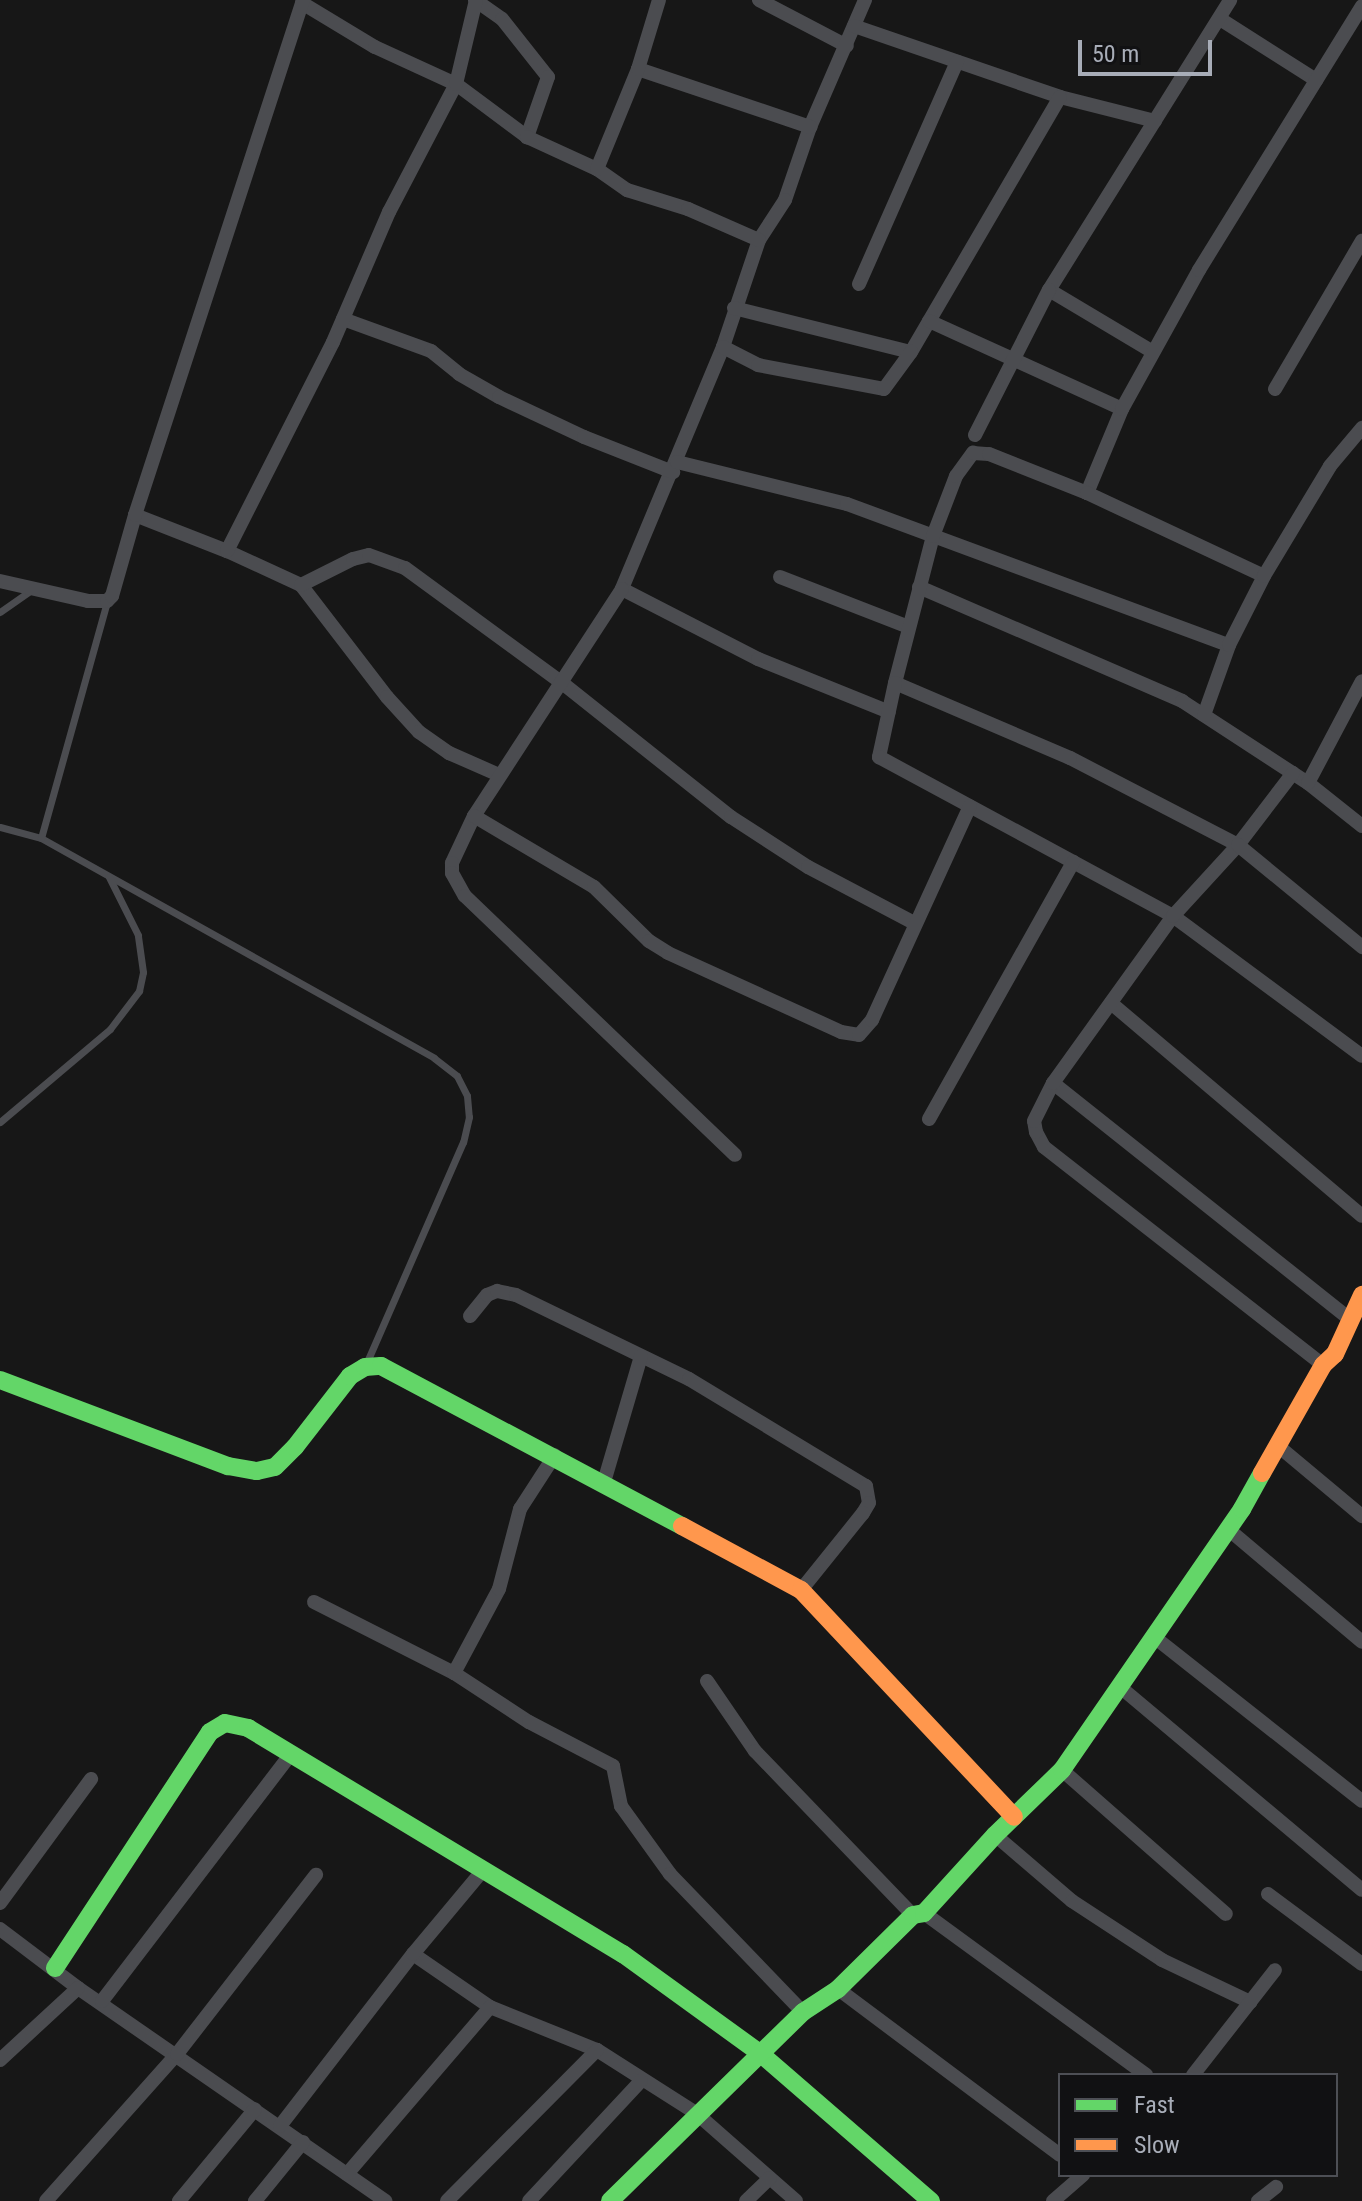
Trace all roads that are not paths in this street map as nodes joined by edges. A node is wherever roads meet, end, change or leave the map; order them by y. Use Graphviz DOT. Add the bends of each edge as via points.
graph roads {
  1 [pos="475,0"];
  2 [pos="659,0"];
  3 [pos="759,0"];
  4 [pos="865,0"];
  5 [pos="1230,0"];
  6 [pos="302,2"];
  7 [pos="1362,6"];
  8 [pos="1220,19"];
  9 [pos="854,26"];
  10 [pos="847,46"];
  11 [pos="957,62"];
  12 [pos="638,69"];
  13 [pos="1316,80"];
  14 [pos="456,84"];
  15 [pos="1060,97"];
  16 [pos="1155,121"];
  17 [pos="810,127"];
  18 [pos="527,137"];
  19 [pos="597,169"];
  20 [pos="759,240"];
  21 [pos="1362,241"];
  22 [pos="859,284"];
  23 [pos="1049,290"];
  24 [pos="734,308"];
  25 [pos="343,319"];
  26 [pos="929,321"];
  27 [pos="723,347"];
  28 [pos="911,352"];
  29 [pos="1153,352"];
  30 [pos="1013,360"];
  31 [pos="1275,389"];
  32 [pos="1122,409"];
  33 [pos="1362,428"];
  34 [pos="975,435"];
  35 [pos="675,467"];
  36 [pos="1087,493"];
  37 [pos="135,515"];
  38 [pos="933,536"];
  39 [pos="227,551"];
  40 [pos="1264,576"];
  41 [pos="780,577"];
  42 [pos="0,581"];
  43 [pos="301,585"];
  44 [pos="919,587"];
  45 [pos="32,589"];
  46 [pos="622,589"];
  47 [pos="107,601"];
  48 [pos="0,612"];
  49 [pos="909,627"];
  50 [pos="1229,645"];
  51 [pos="1362,681"];
  52 [pos="561,682"];
  53 [pos="895,683"];
  54 [pos="889,712"];
  55 [pos="1204,715"];
  56 [pos="1293,773"];
  57 [pos="499,775"];
  58 [pos="1308,783"];
  59 [pos="970,806"];
  60 [pos="474,816"];
  61 [pos="1361,822"];
  62 [pos="0,827"];
  63 [pos="41,838"];
  64 [pos="1238,845"];
  65 [pos="1073,862"];
  66 [pos="109,876"];
  67 [pos="1173,916"];
  68 [pos="914,923"];
  69 [pos="1362,947"];
  70 [pos="1111,1003"];
  71 [pos="1362,1056"];
  72 [pos="1053,1083"];
  73 [pos="929,1119"];
  74 [pos="0,1122"];
  75 [pos="735,1155"];
  76 [pos="1362,1216"];
  77 [pos="1362,1295"];
  78 [pos="470,1316"];
  79 [pos="1350,1319"];
  80 [pos="641,1356"];
  81 [pos="1323,1365"];
  82 [pos="365,1367"];
  83 [pos="0,1380"];
  84 [pos="1277,1445"];
  85 [pos="555,1455"];
  86 [pos="604,1482"];
  87 [pos="1362,1516"];
  88 [pos="1228,1529"];
  89 [pos="801,1590"];
  90 [pos="314,1602"];
  91 [pos="1153,1636"];
  92 [pos="1362,1642"];
  93 [pos="454,1673"];
  94 [pos="707,1681"];
  95 [pos="1119,1686"];
  96 [pos="291,1754"];
  97 [pos="1062,1770"];
  98 [pos="91,1779"];
  99 [pos="1362,1801"];
  100 [pos="1014,1817"];
  101 [pos="995,1835"];
  102 [pos="484,1869"];
  103 [pos="316,1875"];
  104 [pos="1362,1890"];
  105 [pos="1268,1894"];
  106 [pos="0,1903"];
  107 [pos="918,1914"];
  108 [pos="1226,1914"];
  109 [pos="0,1929"];
  110 [pos="413,1954"];
  111 [pos="1362,1964"];
  112 [pos="55,1968"];
  113 [pos="1275,1970"];
  114 [pos="78,1988"];
  115 [pos="838,1989"];
  116 [pos="102,2001"];
  117 [pos="1250,2002"];
  118 [pos="490,2007"];
  119 [pos="803,2012"];
  120 [pos="0,2036"];
  121 [pos="13,2048"];
  122 [pos="597,2050"];
  123 [pos="177,2054"];
  124 [pos="761,2054"];
  125 [pos="0,2060"];
  126 [pos="1143,2073"];
  127 [pos="1195,2073"];
  128 [pos="641,2081"];
  129 [pos="255,2109"];
  130 [pos="696,2113"];
  131 [pos="280,2126"];
  132 [pos="303,2142"];
  133 [pos="1058,2154"];
  134 [pos="347,2174"];
  135 [pos="1081,2177"];
  136 [pos="770,2178"];
  137 [pos="1276,2187"];
  138 [pos="381,2200"];
  139 [pos="46,2201"];
  140 [pos="179,2201"];
  141 [pos="255,2201"];
  142 [pos="447,2201"];
  143 [pos="529,2201"];
  144 [pos="610,2201"];
  145 [pos="746,2201"];
  146 [pos="796,2201"];
  147 [pos="931,2201"];
  148 [pos="1053,2201"];
  149 [pos="1258,2201"];
  1 -- 14 [label="street"];
  1 -- 18 [label="street" via="502,19 548,77"];
  2 -- 12 [label="street"];
  3 -- 10 [label="street"];
  4 -- 9 [label="street"];
  5 -- 8 [label="street"];
  6 -- 14 [label="street" via="375,47"];
  6 -- 37 [label="street"];
  7 -- 13 [label="street"];
  8 -- 13 [label="street"];
  8 -- 16 [label="street"];
  9 -- 10 [label="street"];
  9 -- 11 [label="street"];
  10 -- 17 [label="street"];
  11 -- 15 [label="street"];
  11 -- 22 [label="street"];
  12 -- 17 [label="street"];
  12 -- 19 [label="street"];
  13 -- 29 [label="street"];
  14 -- 18 [label="street"];
  14 -- 25 [label="street" via="389,212"];
  15 -- 16 [label="street"];
  15 -- 26 [label="street"];
  16 -- 23 [label="street"];
  17 -- 20 [label="street" via="785,200"];
  18 -- 19 [label="street"];
  19 -- 20 [label="street" via="627,190"];
  20 -- 24 [label="street"];
  21 -- 31 [label="street"];
  23 -- 29 [label="street"];
  23 -- 30 [label="street"];
  24 -- 27 [label="street"];
  24 -- 28 [label="street"];
  25 -- 35 [label="street" via="431,351 499,397 584,437"];
  25 -- 39 [label="street"];
  26 -- 28 [label="street"];
  26 -- 30 [label="street"];
  27 -- 28 [label="street" via="758,365 884,389"];
  27 -- 35 [label="street"];
  29 -- 32 [label="street"];
  30 -- 32 [label="street"];
  30 -- 34 [label="street"];
  32 -- 36 [label="street"];
  33 -- 40 [label="street" via="1330,466"];
  35 -- 38 [label="street" via="847,504"];
  35 -- 46 [label="street"];
  36 -- 38 [label="street" via="989,454 973,453 956,476"];
  36 -- 40 [label="street"];
  37 -- 39 [label="street"];
  37 -- 47 [label="street" via="116,588"];
  38 -- 44 [label="street"];
  38 -- 50 [label="street"];
  39 -- 43 [label="street"];
  40 -- 50 [label="street"];
  41 -- 49 [label="street"];
  42 -- 45 [label="street"];
  43 -- 52 [label="street" via="353,559 383,557 438,588"];
  43 -- 57 [label="street" via="419,732 449,753"];
  44 -- 49 [label="street"];
  44 -- 55 [label="street"];
  45 -- 47 [label="street"];
  45 -- 48 [label="lane"];
  46 -- 52 [label="street"];
  46 -- 54 [label="street" via="758,659"];
  47 -- 63 [label="lane"];
  49 -- 53 [label="street"];
  50 -- 55 [label="street"];
  51 -- 58 [label="street"];
  52 -- 57 [label="street"];
  52 -- 68 [label="street" via="731,817 808,867"];
  53 -- 54 [label="street"];
  53 -- 64 [label="street" via="1070,758"];
  54 -- 59 [label="street" via="879,757"];
  55 -- 56 [label="street"];
  56 -- 58 [label="street"];
  56 -- 64 [label="street"];
  57 -- 60 [label="street"];
  58 -- 61 [label="street"];
  59 -- 65 [label="street"];
  59 -- 68 [label="street"];
  60 -- 68 [label="street" via="594,887 668,953 851,1035 865,1032 872,1020"];
  60 -- 75 [label="street" via="452,863 455,884"];
  62 -- 63 [label="lane"];
  63 -- 66 [label="lane"];
  64 -- 67 [label="street"];
  64 -- 69 [label="street"];
  65 -- 67 [label="street"];
  65 -- 73 [label="street"];
  66 -- 74 [label="lane" via="138,935 143,963 139,991 110,1029"];
  66 -- 82 [label="lane" via="434,1058 457,1076 469,1117 463,1142"];
  67 -- 70 [label="street"];
  67 -- 71 [label="street"];
  70 -- 72 [label="street"];
  70 -- 76 [label="street"];
  72 -- 79 [label="street"];
  72 -- 81 [label="street" via="1034,1121 1044,1147"];
  77 -- 79 [label="street"];
  78 -- 80 [label="street" via="487,1295 506,1291"];
  79 -- 81 [label="street" via="1335,1354"];
  80 -- 86 [label="street"];
  80 -- 89 [label="street" via="689,1379 866,1486 869,1503 863,1513"];
  81 -- 84 [label="street"];
  82 -- 83 [label="street" via="350,1376 275,1467 257,1471 228,1466"];
  82 -- 85 [label="street" via="399,1373"];
  84 -- 87 [label="street"];
  84 -- 88 [label="street"];
  85 -- 86 [label="street"];
  85 -- 93 [label="street" via="520,1509 499,1589"];
  86 -- 89 [label="street"];
  88 -- 91 [label="street"];
  88 -- 92 [label="street"];
  89 -- 100 [label="street"];
  90 -- 93 [label="street"];
  91 -- 95 [label="street"];
  91 -- 99 [label="street"];
  93 -- 119 [label="street" via="529,1722 613,1766 621,1806 670,1874"];
  94 -- 107 [label="street" via="755,1751"];
  95 -- 97 [label="street"];
  95 -- 104 [label="street"];
  96 -- 102 [label="street"];
  96 -- 112 [label="street" via="248,1728 217,1725"];
  96 -- 116 [label="street"];
  97 -- 100 [label="street"];
  97 -- 108 [label="street"];
  98 -- 106 [label="street"];
  100 -- 101 [label="street"];
  101 -- 107 [label="street"];
  101 -- 117 [label="street" via="1072,1901 1162,1960"];
  102 -- 110 [label="street"];
  102 -- 124 [label="street" via="623,1954"];
  103 -- 123 [label="street"];
  105 -- 111 [label="street"];
  107 -- 115 [label="street"];
  107 -- 126 [label="street"];
  109 -- 112 [label="street"];
  110 -- 118 [label="street"];
  110 -- 131 [label="street"];
  112 -- 114 [label="street"];
  113 -- 117 [label="street"];
  114 -- 116 [label="street"];
  114 -- 121 [label="street"];
  115 -- 119 [label="street"];
  115 -- 133 [label="street"];
  116 -- 123 [label="street"];
  117 -- 127 [label="street"];
  118 -- 122 [label="street"];
  118 -- 134 [label="street"];
  119 -- 124 [label="street"];
  120 -- 121 [label="street"];
  121 -- 125 [label="street"];
  122 -- 128 [label="street"];
  122 -- 142 [label="street"];
  123 -- 129 [label="street"];
  123 -- 139 [label="street"];
  124 -- 130 [label="street"];
  124 -- 147 [label="street"];
  128 -- 130 [label="street"];
  128 -- 143 [label="street"];
  129 -- 131 [label="street"];
  129 -- 140 [label="street"];
  130 -- 136 [label="street"];
  130 -- 144 [label="street"];
  131 -- 132 [label="street"];
  132 -- 134 [label="street"];
  132 -- 141 [label="street"];
  134 -- 138 [label="street"];
  135 -- 148 [label="street"];
  136 -- 145 [label="street"];
  136 -- 146 [label="street"];
  137 -- 149 [label="street"];
}
